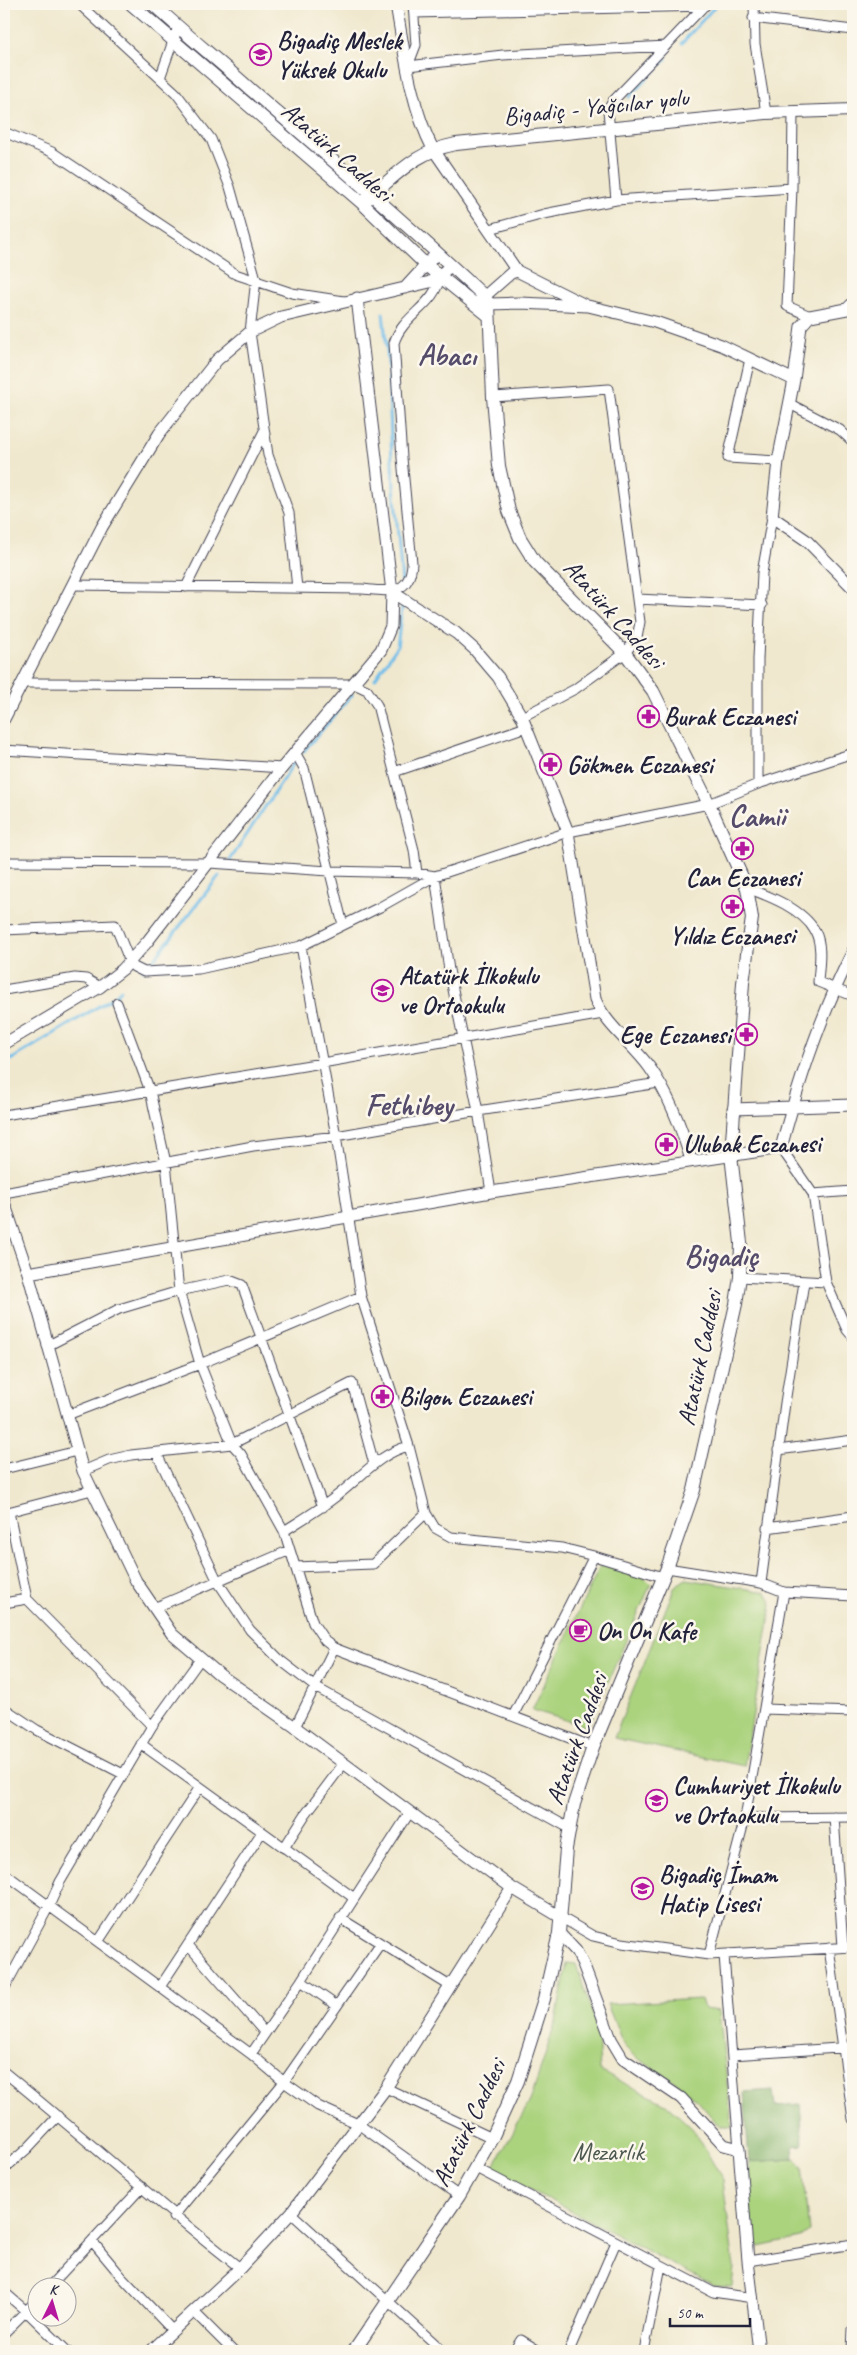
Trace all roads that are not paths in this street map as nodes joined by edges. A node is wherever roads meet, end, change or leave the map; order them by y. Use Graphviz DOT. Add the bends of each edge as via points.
graph roads {
  1 [pos="79,4"];
  2 [pos="131,4"];
  3 [pos="152,4"];
  4 [pos="396,4"];
  5 [pos="754,4"];
  6 [pos="706,5"];
  7 [pos="414,8"];
  8 [pos="754,18"];
  9 [pos="178,28"];
  10 [pos="853,30"];
  11 [pos="174,42"];
  12 [pos="666,46"];
  13 [pos="408,66"];
  14 [pos="160,78"];
  15 [pos="853,110"];
  16 [pos="793,112"];
  17 [pos="766,113"];
  18 [pos="608,127"];
  19 [pos="4,132"];
  20 [pos="433,150"];
  21 [pos="792,188"];
  22 [pos="367,199"];
  23 [pos="616,200"];
  24 [pos="490,229"];
  25 [pos="437,253"];
  26 [pos="426,264"];
  27 [pos="451,266"];
  28 [pos="517,271"];
  29 [pos="440,275"];
  30 [pos="256,279"];
  31 [pos="404,289"];
  32 [pos="357,298"];
  33 [pos="344,301"];
  34 [pos="853,303"];
  35 [pos="483,306"];
  36 [pos="588,306"];
  37 [pos="810,316"];
  38 [pos="250,332"];
  39 [pos="750,359"];
  40 [pos="794,380"];
  41 [pos="493,397"];
  42 [pos="790,404"];
  43 [pos="264,430"];
  44 [pos="853,442"];
  45 [pos="778,461"];
  46 [pos="772,517"];
  47 [pos="72,585"];
  48 [pos="186,587"];
  49 [pos="297,588"];
  50 [pos="853,588"];
  51 [pos="392,592"];
  52 [pos="638,599"];
  53 [pos="762,606"];
  54 [pos="625,653"];
  55 [pos="22,683"];
  56 [pos="354,684"];
  57 [pos="4,719"];
  58 [pos="524,722"];
  59 [pos="4,750"];
  60 [pos="853,753"];
  61 [pos="296,754"];
  62 [pos="282,768"];
  63 [pos="394,772"];
  64 [pos="758,784"];
  65 [pos="709,804"];
  66 [pos="568,832"];
  67 [pos="4,862"];
  68 [pos="210,863"];
  69 [pos="329,871"];
  70 [pos="417,873"];
  71 [pos="435,876"];
  72 [pos="747,888"];
  73 [pos="342,925"];
  74 [pos="4,930"];
  75 [pos="301,946"];
  76 [pos="853,951"];
  77 [pos="130,962"];
  78 [pos="100,987"];
  79 [pos="835,988"];
  80 [pos="4,990"];
  81 [pos="853,996"];
  82 [pos="117,1003"];
  83 [pos="603,1014"];
  84 [pos="462,1039"];
  85 [pos="4,1044"];
  86 [pos="322,1063"];
  87 [pos="659,1083"];
  88 [pos="150,1091"];
  89 [pos="853,1105"];
  90 [pos="733,1109"];
  91 [pos="791,1109"];
  92 [pos="478,1111"];
  93 [pos="4,1115"];
  94 [pos="336,1136"];
  95 [pos="781,1148"];
  96 [pos="731,1155"];
  97 [pos="691,1160"];
  98 [pos="166,1163"];
  99 [pos="853,1190"];
  100 [pos="491,1192"];
  101 [pos="4,1193"];
  102 [pos="813,1194"];
  103 [pos="4,1202"];
  104 [pos="349,1216"];
  105 [pos="175,1248"];
  106 [pos="28,1273"];
  107 [pos="740,1277"];
  108 [pos="804,1282"];
  109 [pos="826,1282"];
  110 [pos="179,1291"];
  111 [pos="361,1296"];
  112 [pos="851,1332"];
  113 [pos="261,1338"];
  114 [pos="47,1346"];
  115 [pos="200,1364"];
  116 [pos="289,1413"];
  117 [pos="67,1415"];
  118 [pos="853,1440"];
  119 [pos="232,1444"];
  120 [pos="409,1446"];
  121 [pos="778,1450"];
  122 [pos="77,1451"];
  123 [pos="157,1454"];
  124 [pos="374,1464"];
  125 [pos="4,1469"];
  126 [pos="82,1472"];
  127 [pos="92,1490"];
  128 [pos="323,1506"];
  129 [pos="6,1513"];
  130 [pos="426,1513"];
  131 [pos="853,1516"];
  132 [pos="767,1528"];
  133 [pos="284,1531"];
  134 [pos="290,1550"];
  135 [pos="594,1556"];
  136 [pos="295,1567"];
  137 [pos="665,1572"];
  138 [pos="217,1580"];
  139 [pos="761,1583"];
  140 [pos="784,1592"];
  141 [pos="853,1596"];
  142 [pos="27,1599"];
  143 [pos="4,1606"];
  144 [pos="154,1608"];
  145 [pos="334,1648"];
  146 [pos="200,1658"];
  147 [pos="315,1687"];
  148 [pos="4,1709"];
  149 [pos="764,1709"];
  150 [pos="853,1712"];
  151 [pos="513,1716"];
  152 [pos="152,1726"];
  153 [pos="295,1727"];
  154 [pos="141,1744"];
  155 [pos="593,1747"];
  156 [pos="344,1763"];
  157 [pos="123,1774"];
  158 [pos="200,1787"];
  159 [pos="410,1812"];
  160 [pos="834,1817"];
  161 [pos="853,1817"];
  162 [pos="745,1818"];
  163 [pos="569,1828"];
  164 [pos="262,1832"];
  165 [pos="284,1848"];
  166 [pos="4,1873"];
  167 [pos="512,1888"];
  168 [pos="354,1898"];
  169 [pos="50,1906"];
  170 [pos="340,1918"];
  171 [pos="562,1918"];
  172 [pos="559,1933"];
  173 [pos="98,1942"];
  174 [pos="380,1944"];
  175 [pos="188,1945"];
  176 [pos="843,1947"];
  177 [pos="853,1947"];
  178 [pos="829,1948"];
  179 [pos="709,1955"];
  180 [pos="724,1955"];
  181 [pos="301,1981"];
  182 [pos="450,1986"];
  183 [pos="160,1987"];
  184 [pos="4,1989"];
  185 [pos="337,2006"];
  186 [pos="265,2033"];
  187 [pos="853,2046"];
  188 [pos="842,2048"];
  189 [pos="251,2054"];
  190 [pos="732,2054"];
  191 [pos="4,2072"];
  192 [pos="284,2082"];
  193 [pos="386,2088"];
  194 [pos="58,2116"];
  195 [pos="853,2119"];
  196 [pos="358,2124"];
  197 [pos="492,2138"];
  198 [pos="739,2149"];
  199 [pos="476,2168"];
  200 [pos="4,2170"];
  201 [pos="142,2187"];
  202 [pos="460,2196"];
  203 [pos="291,2213"];
  204 [pos="173,2217"];
  205 [pos="92,2241"];
  206 [pos="616,2242"];
  207 [pos="853,2244"];
  208 [pos="748,2261"];
  209 [pos="661,2266"];
  210 [pos="240,2268"];
  211 [pos="57,2278"];
  212 [pos="4,2292"];
  213 [pos="753,2298"];
  214 [pos="389,2302"];
  215 [pos="26,2311"];
  216 [pos="194,2312"];
  217 [pos="853,2329"];
  218 [pos="173,2331"];
  219 [pos="4,2333"];
  220 [pos="358,2350"];
  221 [pos="67,2351"];
  222 [pos="151,2351"];
  223 [pos="233,2351"];
  224 [pos="443,2351"];
  225 [pos="514,2351"];
  226 [pos="539,2351"];
  227 [pos="569,2351"];
  228 [pos="644,2351"];
  229 [pos="760,2351"];
  230 [pos="852,2351"];
  1 -- 14 [label="street"];
  2 -- 11 [label="main road, Atatürk Caddesi"];
  3 -- 9 [label="main road, Atatürk Caddesi"];
  4 -- 13 [label="street"];
  5 -- 8 [label="street"];
  6 -- 7 [label="street"];
  6 -- 12 [label="street"];
  7 -- 13 [label="street" via="416,46"];
  8 -- 10 [label="street"];
  8 -- 17 [label="street"];
  9 -- 11 [label="street"];
  9 -- 22 [label="main road, Atatürk Caddesi"];
  11 -- 14 [label="street"];
  11 -- 22 [label="main road, Atatürk Caddesi"];
  12 -- 13 [label="street" via="503,55"];
  12 -- 18 [label="street" via="613,102 608,110"];
  13 -- 20 [label="street" via="420,119"];
  14 -- 30 [label="street" via="211,138 230,187"];
  15 -- 16 [label="main road, Bigadiç - Yağcılar yolu"];
  16 -- 17 [label="main road, Bigadiç - Yağcılar yolu"];
  16 -- 21 [label="street"];
  17 -- 18 [label="main road, Bigadiç - Yağcılar yolu"];
  18 -- 20 [label="main road, Bigadiç - Yağcılar yolu" via="456,144"];
  18 -- 23 [label="street"];
  19 -- 30 [label="street" via="52,152 235,274"];
  20 -- 22 [label="main road, Bigadiç - Yağcılar yolu" via="412,160"];
  20 -- 24 [label="street"];
  21 -- 23 [label="street"];
  21 -- 37 [label="street" via="787,306"];
  22 -- 25 [label="main road, Atatürk Caddesi"];
  22 -- 26 [label="main road, Atatürk Caddesi"];
  23 -- 24 [label="street" via="544,214"];
  24 -- 28 [label="street"];
  25 -- 26 [label="street"];
  25 -- 27 [label="main road, Atatürk Caddesi"];
  26 -- 29 [label="main road, Atatürk Caddesi"];
  26 -- 31 [label="street"];
  27 -- 29 [label="street"];
  27 -- 35 [label="main road, Atatürk Caddesi"];
  28 -- 35 [label="street" via="511,273"];
  28 -- 36 [label="street"];
  29 -- 31 [label="street" via="430,282"];
  29 -- 35 [label="main road, Atatürk Caddesi"];
  29 -- 51 [label="street" via="434,294 402,326 394,343 412,563 407,581"];
  30 -- 33 [label="street" via="292,293"];
  30 -- 38 [label="street"];
  31 -- 32 [label="street"];
  32 -- 33 [label="street"];
  32 -- 51 [label="street"];
  33 -- 38 [label="street" via="281,317"];
  34 -- 37 [label="street" via="847,309"];
  35 -- 36 [label="street" via="520,303"];
  35 -- 41 [label="main road, Atatürk Caddesi"];
  36 -- 39 [label="street" via="655,322 721,345"];
  37 -- 40 [label="street" via="801,326"];
  38 -- 43 [label="street"];
  38 -- 47 [label="street" via="217,360 158,434 102,527"];
  39 -- 40 [label="street"];
  39 -- 45 [label="street" via="728,458"];
  40 -- 42 [label="street"];
  41 -- 52 [label="street" via="609,388"];
  41 -- 54 [label="main road, Atatürk Caddesi" via="499,466 509,511 520,538 535,562"];
  42 -- 44 [label="street" via="840,430"];
  42 -- 45 [label="street"];
  43 -- 48 [label="street"];
  43 -- 49 [label="street" via="268,455 289,513"];
  45 -- 46 [label="street"];
  46 -- 50 [label="street" via="806,540"];
  46 -- 53 [label="street" via="763,556"];
  47 -- 48 [label="street"];
  47 -- 55 [label="street"];
  48 -- 49 [label="street"];
  49 -- 51 [label="street"];
  51 -- 56 [label="street" via="392,626 388,638"];
  51 -- 58 [label="street" via="456,633 474,649 498,676"];
  52 -- 53 [label="street"];
  52 -- 54 [label="street" via="639,630 634,645"];
  53 -- 64 [label="street" via="758,659"];
  54 -- 58 [label="street"];
  54 -- 65 [label="main road, Atatürk Caddesi" via="653,691"];
  55 -- 56 [label="street"];
  55 -- 57 [label="street"];
  56 -- 61 [label="street"];
  56 -- 63 [label="street" via="366,690 377,704"];
  58 -- 63 [label="street"];
  58 -- 66 [label="street"];
  59 -- 62 [label="street"];
  60 -- 64 [label="street"];
  61 -- 62 [label="street"];
  61 -- 69 [label="street" via="304,768"];
  62 -- 68 [label="street"];
  63 -- 70 [label="street"];
  64 -- 65 [label="street"];
  65 -- 66 [label="street"];
  65 -- 72 [label="main road, Atatürk Caddesi"];
  66 -- 71 [label="street"];
  66 -- 83 [label="street" via="593,991"];
  67 -- 68 [label="street"];
  68 -- 69 [label="street"];
  68 -- 77 [label="street"];
  69 -- 70 [label="street"];
  69 -- 73 [label="street"];
  70 -- 71 [label="street"];
  71 -- 73 [label="street"];
  71 -- 84 [label="street"];
  72 -- 79 [label="street" via="772,897 798,913 815,931 820,951 818,982"];
  72 -- 90 [label="main road, Atatürk Caddesi" via="752,918 743,983"];
  73 -- 75 [label="street"];
  74 -- 77 [label="street" via="115,925"];
  75 -- 77 [label="street" via="198,969 144,972"];
  75 -- 86 [label="street"];
  76 -- 79 [label="street"];
  77 -- 78 [label="street"];
  78 -- 80 [label="street" via="81,978"];
  78 -- 85 [label="street"];
  79 -- 81 [label="street"];
  79 -- 91 [label="street"];
  82 -- 88 [label="street"];
  83 -- 84 [label="street"];
  83 -- 87 [label="street"];
  84 -- 86 [label="street"];
  84 -- 92 [label="street"];
  86 -- 88 [label="street"];
  86 -- 94 [label="street"];
  87 -- 92 [label="street"];
  87 -- 97 [label="street" via="684,1136"];
  88 -- 93 [label="street"];
  88 -- 98 [label="street"];
  89 -- 91 [label="street"];
  90 -- 91 [label="street"];
  90 -- 96 [label="main road, Atatürk Caddesi"];
  91 -- 95 [label="street"];
  92 -- 94 [label="street"];
  92 -- 100 [label="street"];
  94 -- 98 [label="street" via="253,1146"];
  94 -- 104 [label="street"];
  95 -- 96 [label="street"];
  95 -- 102 [label="street"];
  96 -- 97 [label="street"];
  96 -- 107 [label="main road, Atatürk Caddesi" via="741,1242"];
  97 -- 100 [label="street"];
  98 -- 101 [label="street"];
  98 -- 105 [label="street"];
  99 -- 102 [label="street"];
  100 -- 104 [label="street"];
  102 -- 109 [label="street"];
  103 -- 106 [label="street"];
  104 -- 105 [label="street"];
  104 -- 111 [label="street"];
  105 -- 106 [label="street"];
  105 -- 110 [label="street"];
  106 -- 114 [label="street"];
  107 -- 108 [label="street"];
  107 -- 137 [label="main road, Atatürk Caddesi" via="694,1490"];
  108 -- 109 [label="street"];
  108 -- 121 [label="street"];
  109 -- 112 [label="street"];
  110 -- 113 [label="street" via="236,1281 242,1285"];
  110 -- 114 [label="street" via="119,1309"];
  110 -- 115 [label="street"];
  111 -- 113 [label="street"];
  111 -- 120 [label="street"];
  113 -- 115 [label="street"];
  113 -- 116 [label="street"];
  114 -- 117 [label="street"];
  115 -- 117 [label="street"];
  115 -- 119 [label="street"];
  116 -- 119 [label="street"];
  116 -- 124 [label="street" via="352,1384"];
  116 -- 128 [label="street"];
  117 -- 122 [label="street"];
  118 -- 121 [label="street"];
  119 -- 123 [label="street"];
  119 -- 133 [label="street" via="241,1454"];
  120 -- 124 [label="street" via="389,1453"];
  120 -- 130 [label="street"];
  121 -- 132 [label="street"];
  122 -- 125 [label="street"];
  122 -- 126 [label="street"];
  123 -- 126 [label="street" via="109,1460"];
  123 -- 138 [label="street"];
  124 -- 128 [label="street"];
  126 -- 127 [label="street"];
  127 -- 129 [label="street"];
  127 -- 144 [label="street" via="136,1581"];
  128 -- 133 [label="street"];
  129 -- 142 [label="street"];
  130 -- 135 [label="street" via="435,1528 451,1537 562,1548"];
  130 -- 136 [label="street" via="373,1564"];
  131 -- 132 [label="street"];
  132 -- 139 [label="street"];
  133 -- 134 [label="street"];
  134 -- 136 [label="street"];
  134 -- 138 [label="street"];
  135 -- 137 [label="street"];
  135 -- 151 [label="street"];
  136 -- 145 [label="street" via="313,1623"];
  137 -- 139 [label="street"];
  137 -- 155 [label="main road, Atatürk Caddesi"];
  138 -- 144 [label="street"];
  138 -- 147 [label="street" via="250,1630 280,1660"];
  139 -- 140 [label="street"];
  140 -- 141 [label="street"];
  140 -- 149 [label="street"];
  142 -- 143 [label="street"];
  142 -- 152 [label="street"];
  144 -- 146 [label="street" via="172,1634"];
  145 -- 147 [label="street"];
  145 -- 151 [label="street"];
  146 -- 152 [label="street"];
  146 -- 153 [label="street"];
  147 -- 153 [label="street"];
  147 -- 163 [label="street"];
  148 -- 157 [label="street" via="37,1730"];
  149 -- 150 [label="street"];
  149 -- 162 [label="street"];
  151 -- 155 [label="street"];
  152 -- 154 [label="street"];
  153 -- 156 [label="street"];
  154 -- 157 [label="street"];
  154 -- 158 [label="street"];
  155 -- 163 [label="main road, Atatürk Caddesi"];
  156 -- 159 [label="street"];
  156 -- 165 [label="street"];
  157 -- 169 [label="street" via="60,1882"];
  158 -- 164 [label="street"];
  158 -- 173 [label="street"];
  159 -- 167 [label="street"];
  159 -- 168 [label="street"];
  160 -- 161 [label="street"];
  160 -- 162 [label="street"];
  160 -- 176 [label="street"];
  162 -- 179 [label="street"];
  163 -- 171 [label="main road, Atatürk Caddesi"];
  164 -- 165 [label="street"];
  164 -- 175 [label="street"];
  165 -- 168 [label="street"];
  166 -- 169 [label="street"];
  167 -- 171 [label="street"];
  167 -- 182 [label="street"];
  168 -- 170 [label="street"];
  169 -- 173 [label="street"];
  169 -- 184 [label="street"];
  170 -- 174 [label="street"];
  170 -- 181 [label="street"];
  171 -- 172 [label="main road, Atatürk Caddesi"];
  171 -- 179 [label="street" via="593,1936"];
  172 -- 197 [label="main road, Atatürk Caddesi" via="531,2043"];
  172 -- 198 [label="street" via="584,1964 611,2039 623,2059 681,2098 724,2145"];
  173 -- 183 [label="street"];
  174 -- 182 [label="street"];
  174 -- 185 [label="street"];
  175 -- 183 [label="street"];
  175 -- 186 [label="street"];
  176 -- 177 [label="street"];
  176 -- 178 [label="street"];
  178 -- 180 [label="street"];
  178 -- 188 [label="street"];
  179 -- 180 [label="street"];
  180 -- 190 [label="street"];
  181 -- 185 [label="street"];
  181 -- 186 [label="street"];
  182 -- 193 [label="street"];
  183 -- 189 [label="street"];
  185 -- 192 [label="street"];
  186 -- 189 [label="street"];
  187 -- 188 [label="street"];
  188 -- 190 [label="street"];
  188 -- 195 [label="street"];
  189 -- 192 [label="street"];
  190 -- 198 [label="street"];
  191 -- 194 [label="street"];
  192 -- 196 [label="street" via="318,2106"];
  192 -- 204 [label="street"];
  193 -- 196 [label="street"];
  193 -- 197 [label="street"];
  194 -- 200 [label="street"];
  194 -- 201 [label="street"];
  196 -- 202 [label="street"];
  196 -- 203 [label="street"];
  197 -- 199 [label="main road, Atatürk Caddesi"];
  198 -- 208 [label="street"];
  199 -- 202 [label="main road, Atatürk Caddesi"];
  199 -- 206 [label="street"];
  201 -- 204 [label="street"];
  201 -- 205 [label="street"];
  202 -- 214 [label="main road, Atatürk Caddesi"];
  203 -- 210 [label="street"];
  203 -- 214 [label="street"];
  204 -- 210 [label="street"];
  205 -- 211 [label="street"];
  205 -- 218 [label="street" via="120,2276"];
  206 -- 209 [label="street"];
  206 -- 227 [label="street"];
  207 -- 208 [label="street"];
  208 -- 213 [label="street"];
  209 -- 213 [label="street" via="713,2292"];
  209 -- 228 [label="street"];
  210 -- 216 [label="street"];
  212 -- 215 [label="street"];
  213 -- 229 [label="street"];
  214 -- 220 [label="main road, Atatürk Caddesi"];
  214 -- 224 [label="street"];
  215 -- 219 [label="street"];
  215 -- 221 [label="street"];
  216 -- 218 [label="street"];
  216 -- 223 [label="street"];
  217 -- 230 [label="street"];
  218 -- 222 [label="street"];
  225 -- 226 [label="street" via="521,2340"];
}
